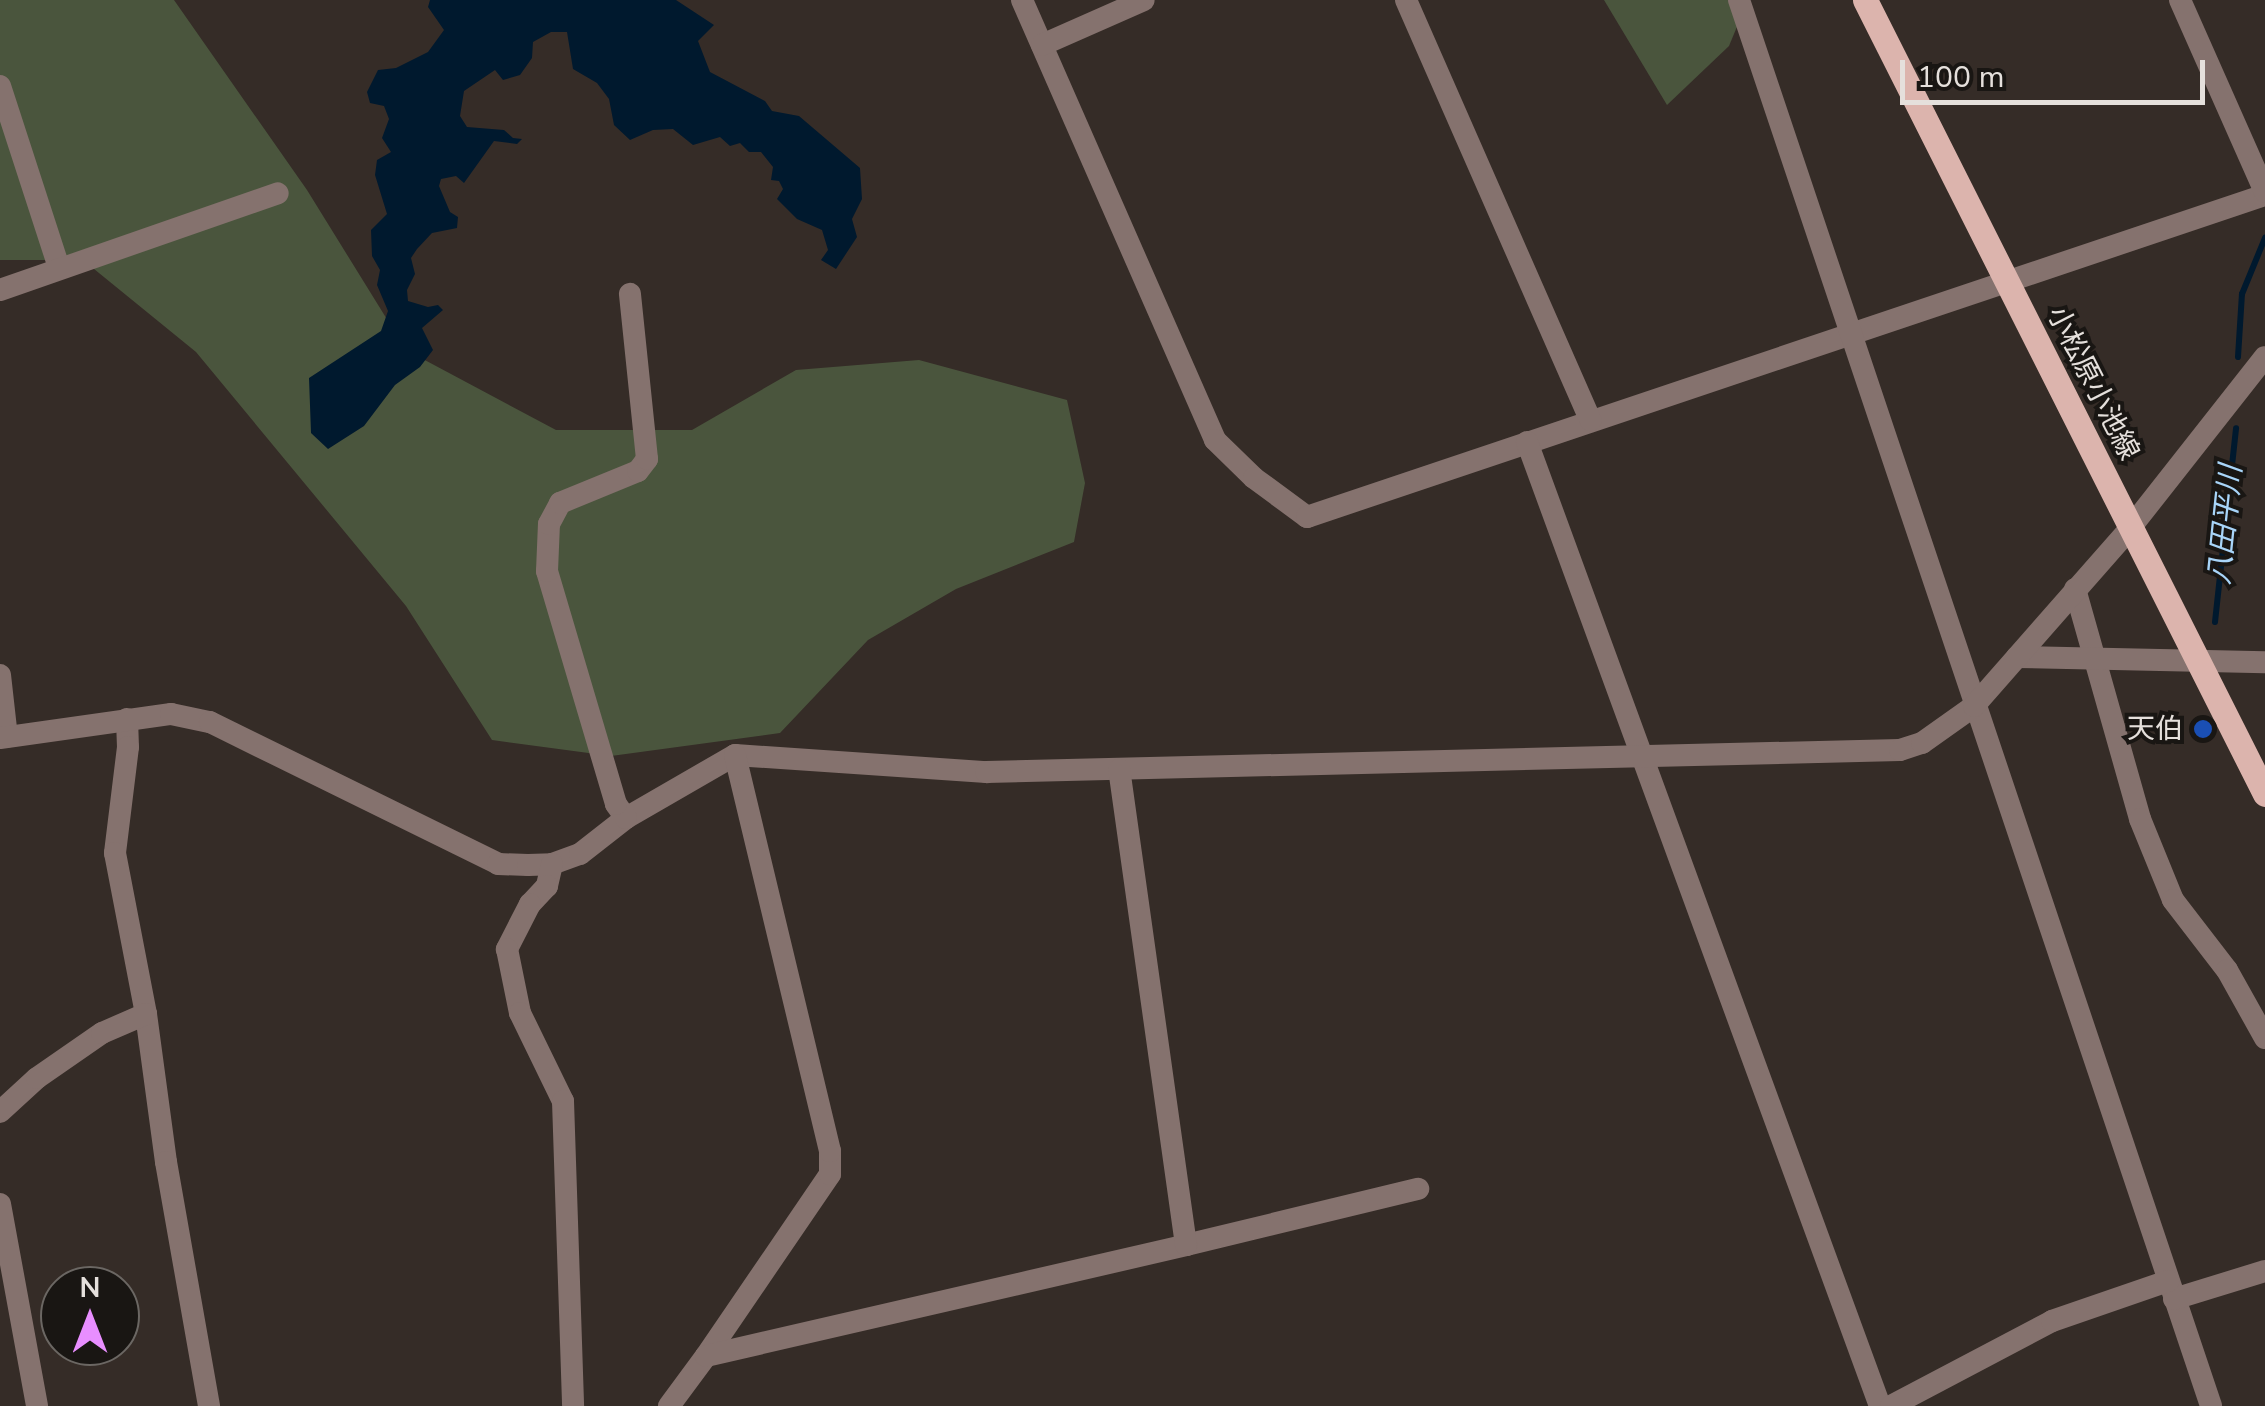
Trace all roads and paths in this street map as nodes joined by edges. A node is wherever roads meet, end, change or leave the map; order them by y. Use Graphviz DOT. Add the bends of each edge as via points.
graph roads {
  1 [pos="1022,0"];
  2 [pos="1144,0"];
  3 [pos="1406,0"];
  4 [pos="1739,0"];
  5 [pos="1866,0"];
  6 [pos="2180,0"];
  7 [pos="1042,45"];
  8 [pos="0,86"];
  9 [pos="278,193"];
  10 [pos="2265,193"];
  11 [pos="60,268"];
  12 [pos="2006,280"];
  13 [pos="0,290"];
  14 [pos="630,294"];
  15 [pos="1850,332"];
  16 [pos="2265,357"];
  17 [pos="1590,420"];
  18 [pos="1527,442"];
  19 [pos="2132,527"];
  20 [pos="2075,589"];
  21 [pos="2017,656"];
  22 [pos="2094,659"];
  23 [pos="2196,659"];
  24 [pos="2265,662"];
  25 [pos="0,675"];
  26 [pos="1974,706"];
  27 [pos="126,719"];
  28 [pos="4,737"];
  29 [pos="735,756"];
  30 [pos="1643,756"];
  31 [pos="1119,770"];
  32 [pos="2265,794"];
  33 [pos="626,818"];
  34 [pos="552,864"];
  35 [pos="146,1014"];
  36 [pos="2265,1038"];
  37 [pos="0,1112"];
  38 [pos="1418,1189"];
  39 [pos="0,1204"];
  40 [pos="1186,1245"];
  41 [pos="2265,1271"];
  42 [pos="2171,1290"];
  43 [pos="706,1356"];
  44 [pos="38,1406"];
  45 [pos="209,1406"];
  46 [pos="573,1406"];
  47 [pos="669,1406"];
  48 [pos="1880,1406"];
  49 [pos="1891,1406"];
  50 [pos="2211,1406"];
  1 -- 7 [label="street"];
  2 -- 7 [label="street"];
  3 -- 17 [label="street"];
  4 -- 15 [label="street"];
  5 -- 12 [label="main road, 小松原小池線"];
  6 -- 10 [label="street"];
  7 -- 18 [label="street" via="1215,440 1254,478 1306,516"];
  8 -- 11 [label="street"];
  9 -- 11 [label="street"];
  10 -- 12 [label="street"];
  11 -- 13 [label="street"];
  12 -- 15 [label="street"];
  12 -- 19 [label="main road, 小松原小池線"];
  14 -- 33 [label="street" via="648,459 638,470 560,503 548,524 546,572 616,804"];
  15 -- 17 [label="street"];
  15 -- 26 [label="street"];
  16 -- 19 [label="street"];
  17 -- 18 [label="street"];
  18 -- 30 [label="street"];
  19 -- 20 [label="street"];
  19 -- 23 [label="main road, 小松原小池線"];
  20 -- 21 [label="street"];
  20 -- 22 [label="street"];
  21 -- 22 [label="street"];
  21 -- 26 [label="street"];
  22 -- 23 [label="street"];
  22 -- 36 [label="street" via="2140,819 2173,900 2227,970"];
  23 -- 24 [label="street"];
  23 -- 32 [label="main road, 小松原小池線"];
  25 -- 28 [label="street"];
  26 -- 30 [label="street" via="1922,743 1900,750"];
  26 -- 42 [label="street"];
  27 -- 28 [label="street"];
  27 -- 34 [label="street" via="171,714 210,722 498,864"];
  27 -- 35 [label="street" via="115,854"];
  29 -- 31 [label="street" via="986,772"];
  29 -- 33 [label="street"];
  29 -- 43 [label="street" via="830,1151 830,1174"];
  30 -- 31 [label="street"];
  30 -- 48 [label="street"];
  31 -- 40 [label="street"];
  33 -- 34 [label="street" via="580,854"];
  34 -- 46 [label="street" via="547,886 507,948 520,1014 563,1101"];
  35 -- 37 [label="street" via="102,1034"];
  35 -- 45 [label="street"];
  38 -- 40 [label="street"];
  39 -- 44 [label="street"];
  40 -- 43 [label="street"];
  41 -- 42 [label="street"];
  42 -- 49 [label="street" via="2052,1321"];
  42 -- 50 [label="street"];
  43 -- 47 [label="street"];
}
